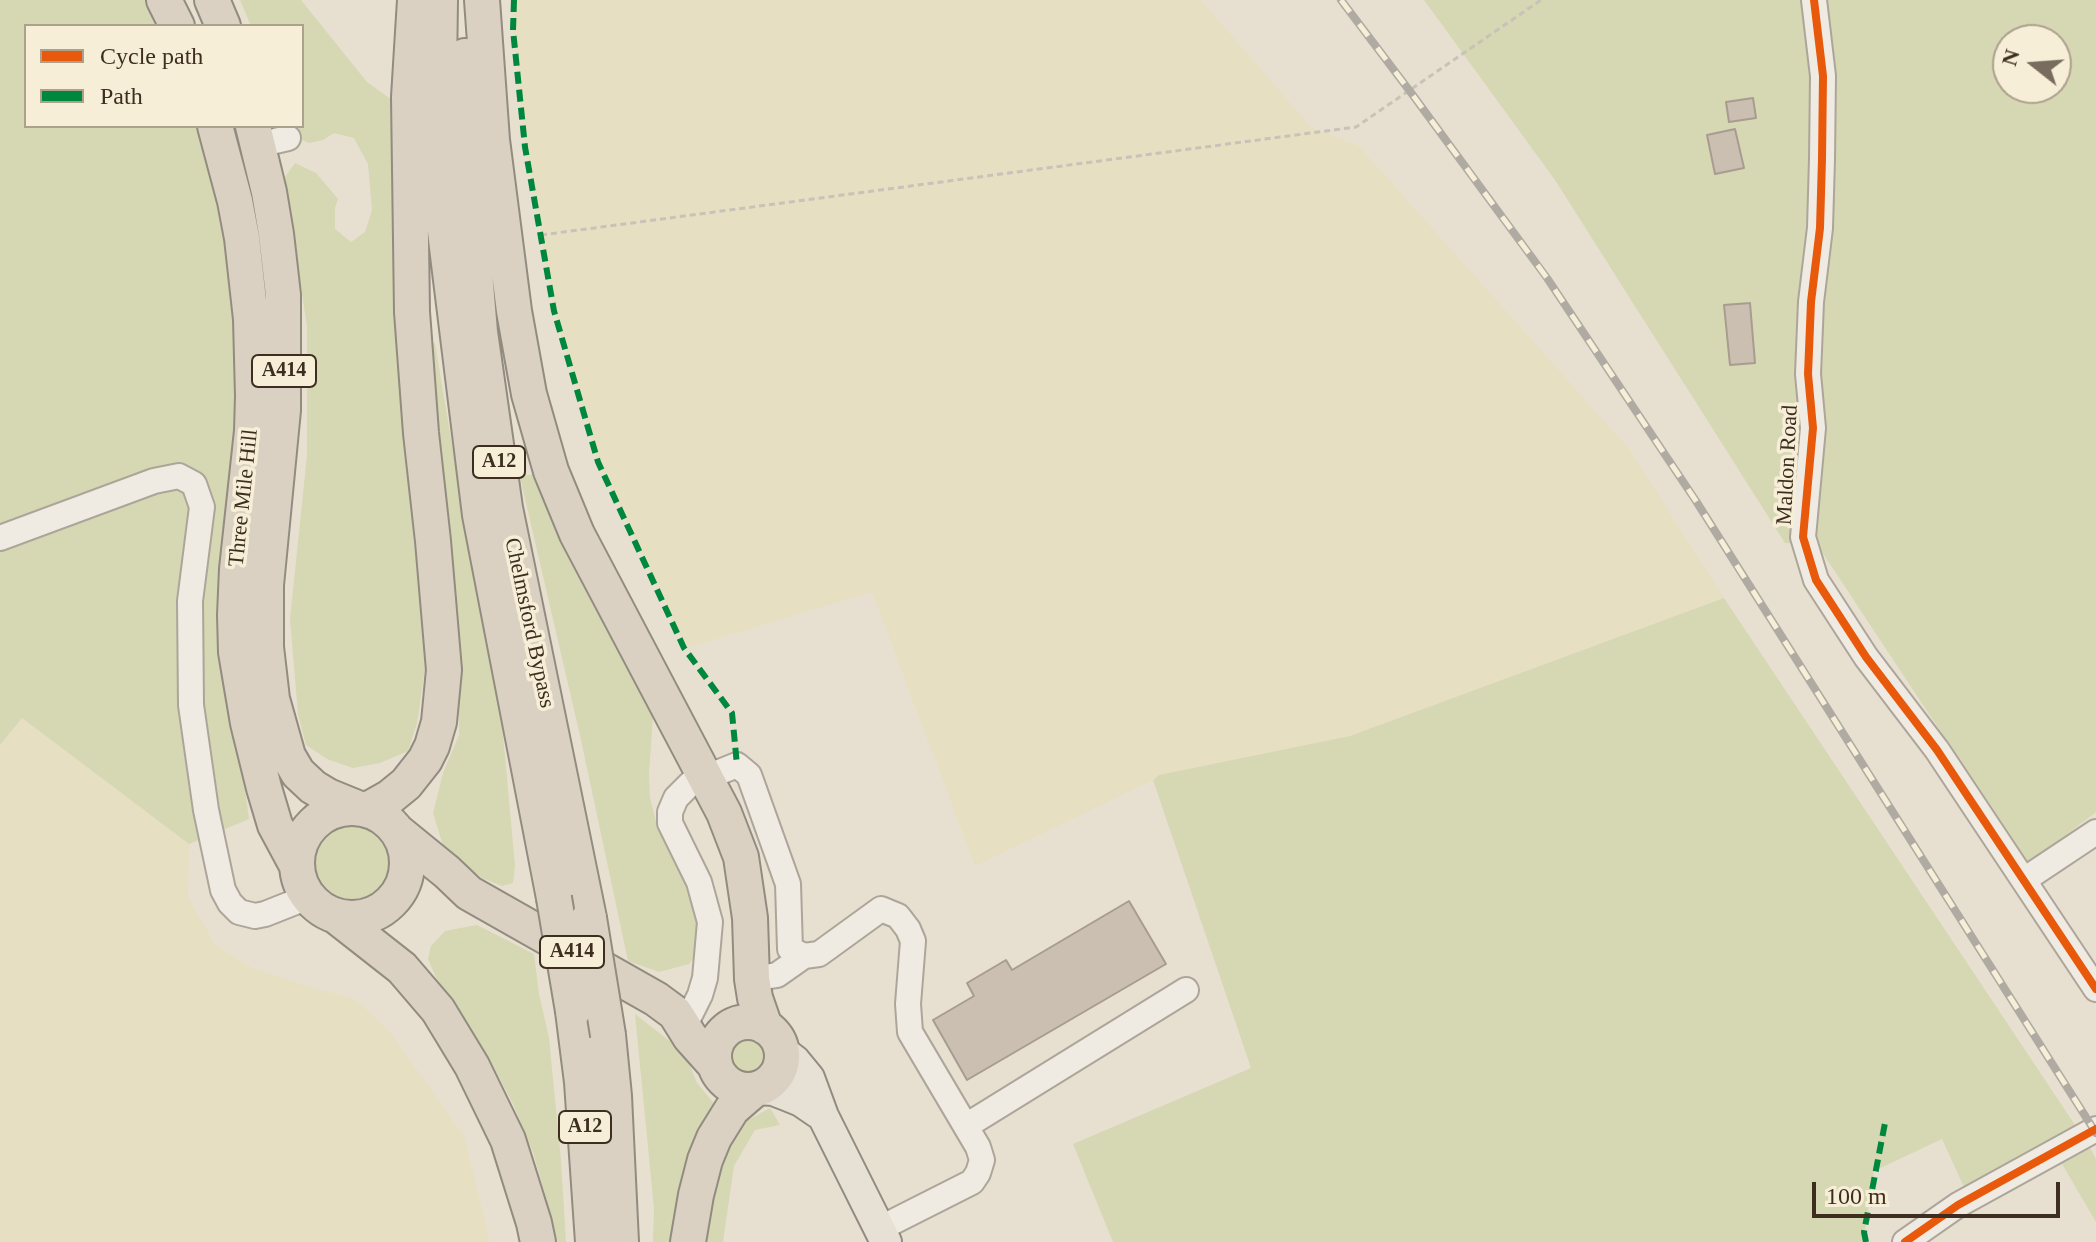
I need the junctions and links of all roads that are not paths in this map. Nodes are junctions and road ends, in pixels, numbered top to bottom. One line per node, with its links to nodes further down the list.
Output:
1 (164, 0): 8 (highway)
2 (212, 0): 9 (highway)
3 (415, 0): 14 (highway)
4 (440, 0): 36 (highway, Chelmsford Bypass / A12, bridge)
5 (465, 0): 37 (highway, Chelmsford Bypass / A12, bridge)
6 (482, 0): 13 (highway, A12)
7 (1814, 0): 18 (street, Maldon Road)
8 (176, 24)
9 (222, 24)
10 (216, 128): 17 (highway, Three Mile Hill / A414)
11 (267, 136): 14 (highway, Three Mile Hill / A414)
12 (0, 538): 20 (street)
13 (706, 779): 23 (street); 24 (highway, A12); 27 (street)
14 (361, 808): 15 (highway); 17 (highway)
15 (398, 832): 19 (highway, A414); 21 (highway)
16 (2096, 832): 18 (street)
17 (296, 864): 20 (highway)
18 (2024, 880): 25 (street, Maldon Road)
19 (469, 893): 21 (highway); 27 (highway, A414)
20 (308, 897): 22 (highway)
21 (395, 898): 22 (highway)
22 (337, 917): 35 (highway)
23 (804, 956): 24 (street); 32 (street)
24 (752, 979): 28 (highway, A12)
25 (2096, 989)
26 (1186, 990): 32 (street)
27 (683, 1019): 28 (highway, A414); 29 (highway, A414)
28 (760, 1034): 29 (highway); 30 (highway); 31 (main road)
29 (715, 1065): 30 (highway)
30 (756, 1090): 31 (main road); 38 (highway)
31 (823, 1116): 34 (main road)
32 (966, 1126): 34 (street)
33 (2096, 1129): 39 (street)
34 (882, 1236)
35 (538, 1242)
36 (593, 1242)
37 (621, 1242)
38 (688, 1242)
39 (1905, 1242)

